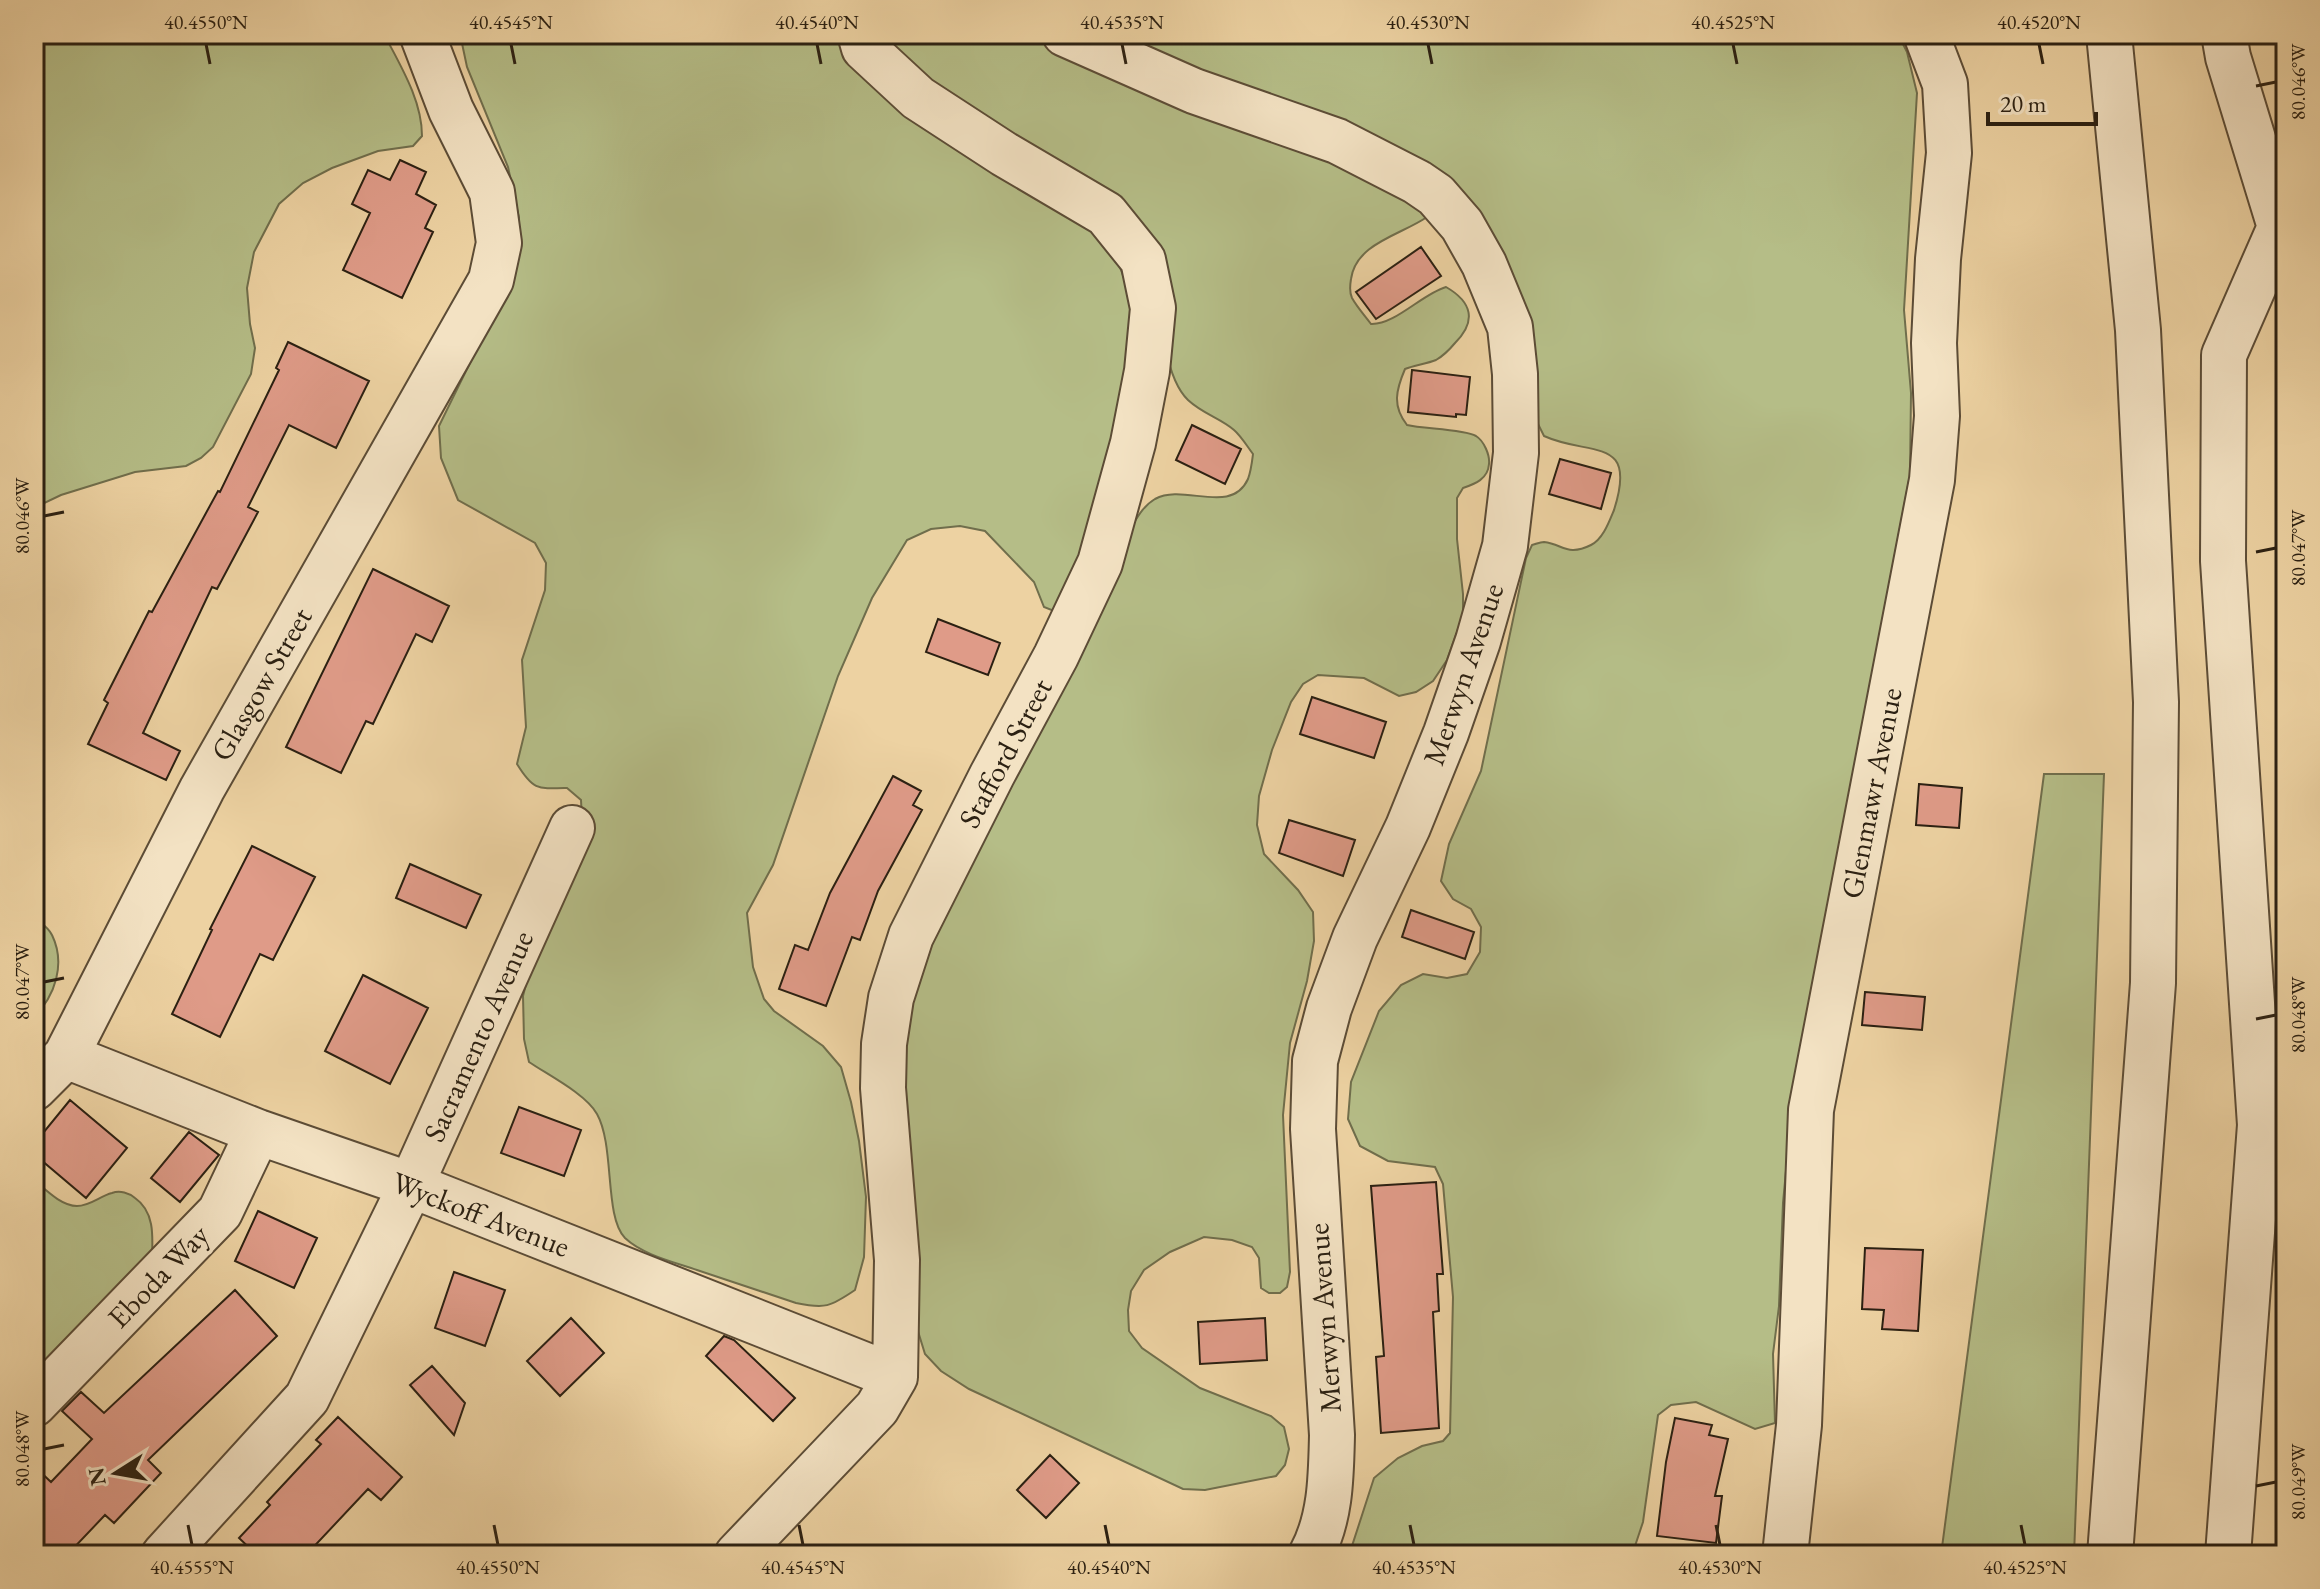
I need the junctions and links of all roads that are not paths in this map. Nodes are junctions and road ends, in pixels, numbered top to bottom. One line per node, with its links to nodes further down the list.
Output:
1 (422, 34): 9 (street, Glasgow Street)
2 (860, 34): 13 (street, Stafford Street)
3 (1065, 34): 17 (street, Merwyn Avenue)
4 (1926, 34): 18 (street, Glenmawr Avenue)
5 (2109, 34): 19 (street)
6 (2224, 34): 7 (street)
7 (2283, 224): 20 (street)
8 (572, 828): 12 (street, Sacramento Avenue)
9 (66, 1056): 10 (street, Glasgow Street); 11 (street, Wyckoff Avenue)
10 (34, 1088)
11 (258, 1132): 12 (street, Wyckoff Avenue); 14 (street, Eboda Way)
12 (411, 1185): 13 (street, Wyckoff Avenue); 15 (street, Sacramento Avenue)
13 (895, 1377): 16 (street)
14 (34, 1404)
15 (164, 1555)
16 (737, 1555)
17 (1311, 1555)
18 (1785, 1555)
19 (2110, 1555)
20 (2228, 1555)

